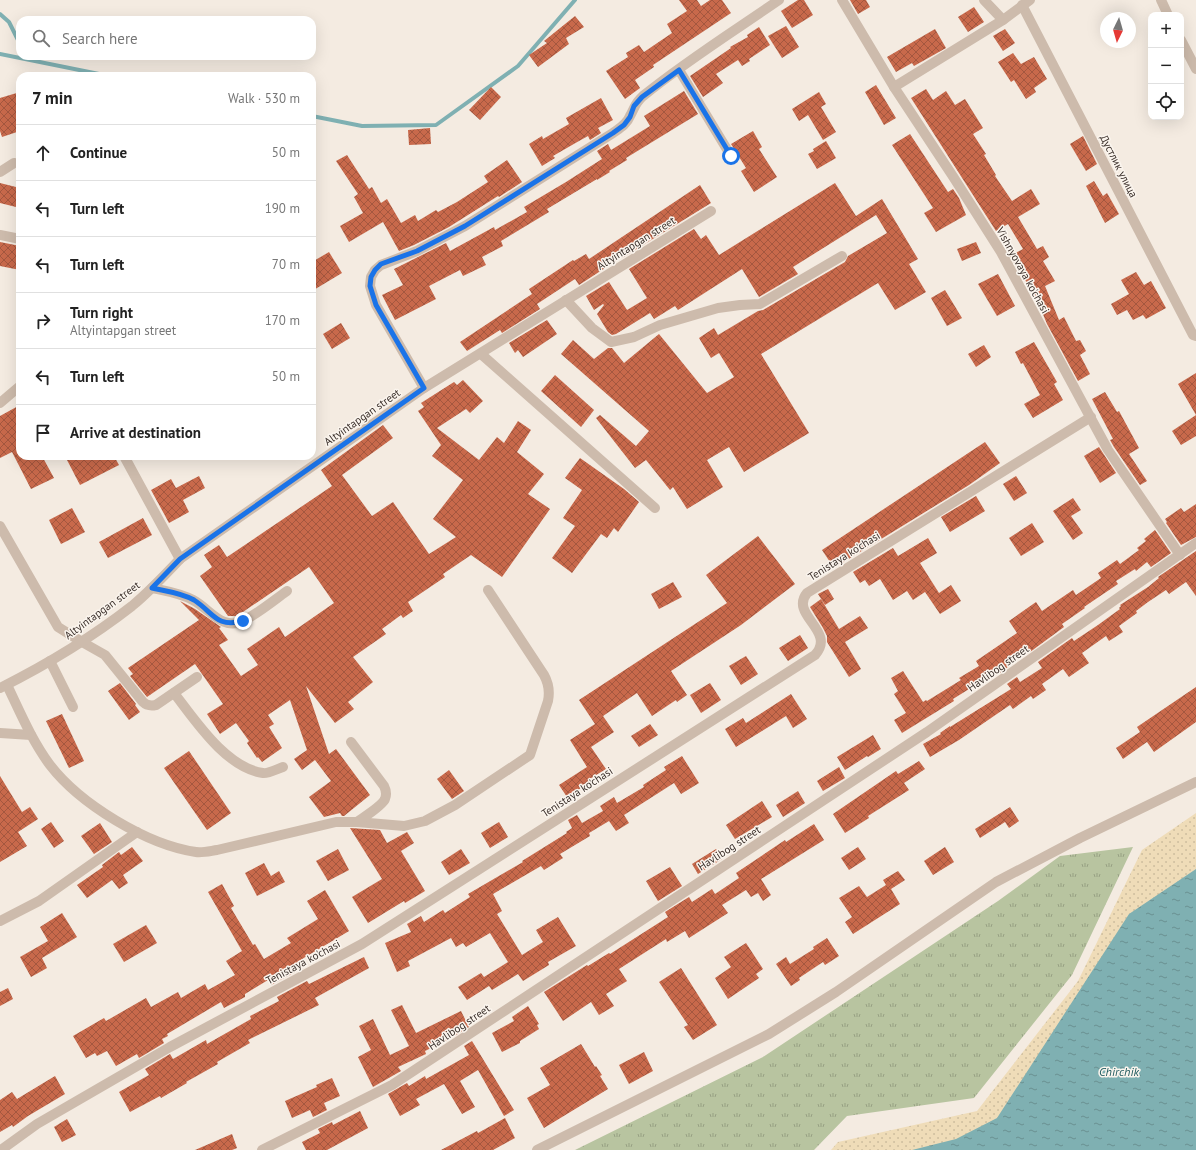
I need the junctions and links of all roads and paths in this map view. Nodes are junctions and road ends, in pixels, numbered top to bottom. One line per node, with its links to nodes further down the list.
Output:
1 (779, 0): 10 (street)
2 (842, 0): 11 (street, Vishnyovaya ko'chasi)
3 (984, 0): 7 (street)
4 (1161, 0): 6 (street)
5 (1026, 3): 7 (street); 20 (street, Дустлик улица)
6 (1167, 12)
7 (1003, 20): 11 (street)
8 (1184, 46): 9 (street)
9 (1196, 69)
10 (679, 70): 12 (street); 22 (street)
11 (894, 87): 25 (street, Vishnyovaya ko'chasi)
12 (731, 156)
13 (14, 163): 14 (street)
14 (0, 172)
15 (711, 211): 19 (street, Altyintapgan street)
16 (0, 235): 17 (street)
17 (16, 238)
18 (842, 256): 19 (street)
19 (566, 300): 21 (street, Altyintapgan street)
20 (1196, 336)
21 (481, 354): 22 (street, Altyintapgan street); 27 (street)
22 (424, 388): 31 (street, Altyintapgan street)
23 (16, 389): 24 (street)
24 (0, 402)
25 (1091, 417): 30 (street, Vishnyovaya ko'chasi); 49 (street, Tenistaya ko'chasi)
26 (126, 460): 31 (street)
27 (655, 508)
28 (0, 526): 35 (street)
29 (1196, 543): 30 (street, Hаvlibog street)
30 (1180, 554): 50 (street, Hаvlibog street)
31 (180, 559): 32 (street, Altyintapgan street)
32 (152, 588): 34 (street); 35 (street, Altyintapgan street)
33 (488, 590): 46 (street)
34 (287, 591)
35 (82, 642): 36 (street, Altyintapgan street); 39 (street)
36 (50, 661): 38 (street, Altyintapgan street); 40 (street)
37 (197, 677): 39 (street)
38 (4, 687): 42 (street)
39 (174, 693): 44 (street)
40 (73, 706)
41 (0, 733): 42 (street)
42 (31, 735): 47 (street)
43 (351, 742): 46 (street)
44 (283, 767)
45 (1196, 782): 51 (street)
46 (357, 822): 47 (street)
47 (137, 832): 48 (street)
48 (0, 921)
49 (1, 1150)
50 (262, 1150)
51 (537, 1150)

